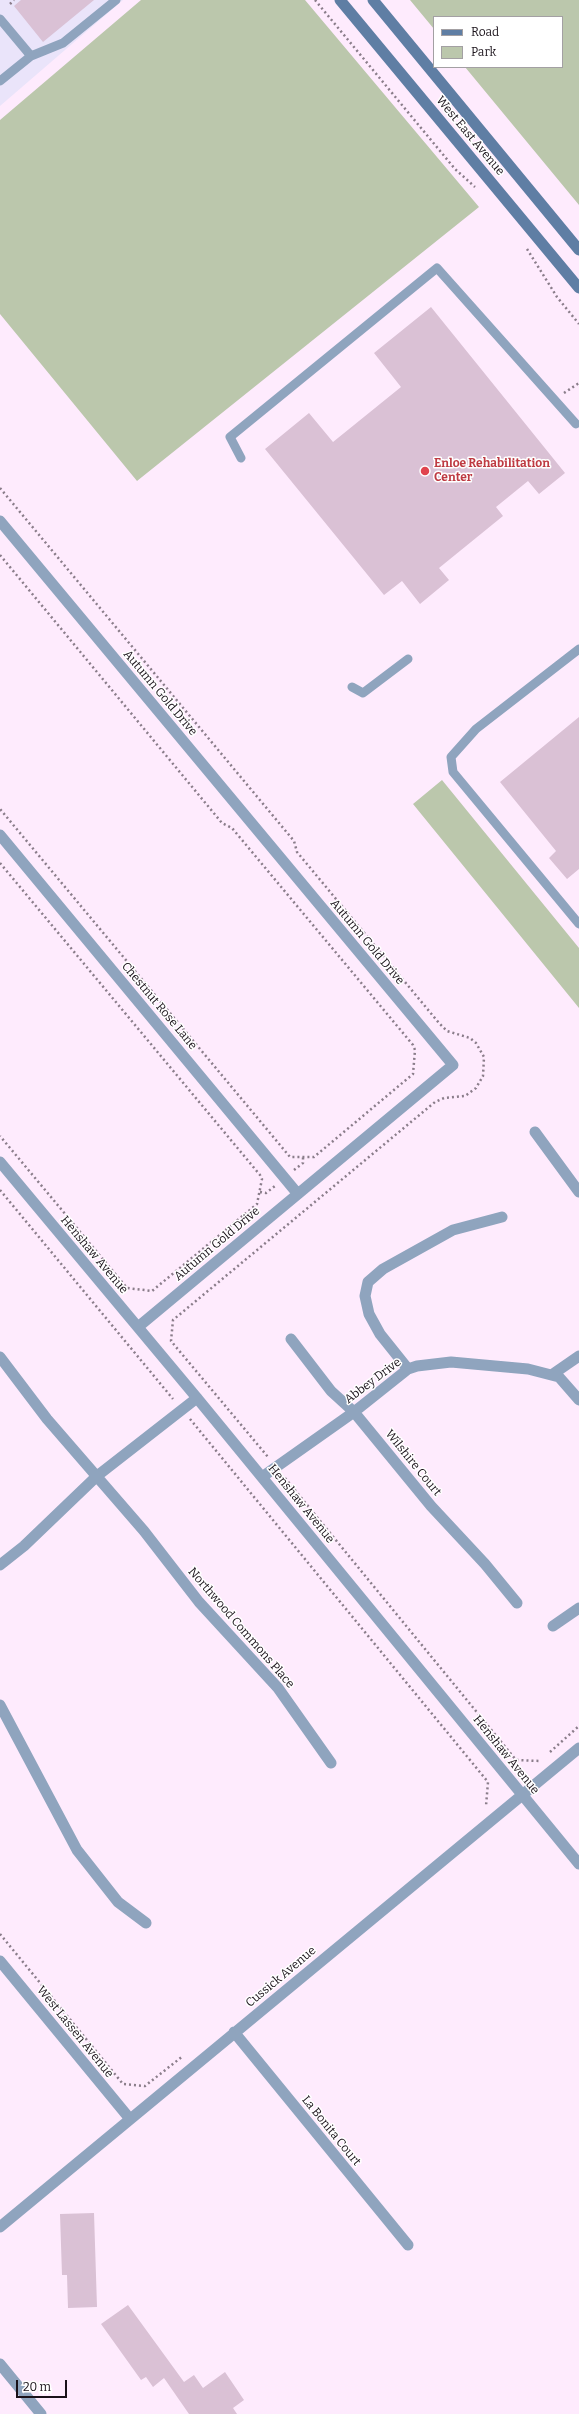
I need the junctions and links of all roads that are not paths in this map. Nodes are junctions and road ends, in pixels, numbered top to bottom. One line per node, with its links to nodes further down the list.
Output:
1 (116, 0): 5 (lane)
2 (340, 0): 8 (main road, West East Avenue)
3 (372, 0): 7 (main road, West East Avenue)
4 (0, 19): 5 (lane)
5 (31, 56): 6 (lane)
6 (0, 81)
7 (579, 250)
8 (579, 288)
9 (576, 424): 10 (lane)
10 (241, 458)
11 (0, 521): 20 (street, Autumn Gold Drive)
12 (579, 648): 16 (lane)
13 (408, 659): 14 (lane)
14 (352, 687)
15 (0, 835): 20 (street, Chestnut Rose Lane)
16 (579, 924)
17 (535, 1132): 19 (street)
18 (0, 1162): 22 (street, Henshaw Avenue)
19 (579, 1192)
20 (297, 1194): 22 (street, Autumn Gold Drive)
21 (502, 1217): 26 (street)
22 (138, 1327): 28 (street, Henshaw Avenue)
23 (291, 1339): 30 (street, Wilshire Court)
24 (579, 1356): 27 (street)
25 (0, 1357): 31 (street, Northwood Commons Place)
26 (408, 1370): 27 (street, Abbey Drive); 30 (street, Abbey Drive)
27 (553, 1374): 29 (street, Abbey Drive)
28 (196, 1398): 31 (street); 32 (street, Henshaw Avenue)
29 (579, 1400)
30 (354, 1412): 32 (street, Abbey Drive); 34 (street, Wilshire Court)
31 (97, 1476): 33 (street); 39 (street, Northwood Commons Place)
32 (262, 1477): 40 (street, Henshaw Avenue)
33 (0, 1565)
34 (517, 1603)
35 (579, 1608): 36 (street)
36 (553, 1626)
37 (0, 1705): 42 (street)
38 (579, 1748): 40 (street, Cussick Avenue)
39 (331, 1763)
40 (521, 1795): 41 (street, Henshaw Avenue); 44 (street, Cussick Avenue)
41 (579, 1864)
42 (146, 1922)
43 (0, 1961): 45 (street, West Lassen Avenue)
44 (234, 2032): 45 (street, Cussick Avenue); 47 (street, La Bonita Court)
45 (130, 2120): 46 (street, Cussick Avenue)
46 (0, 2227)
47 (408, 2245)
48 (0, 2364): 49 (street)
49 (41, 2414)

